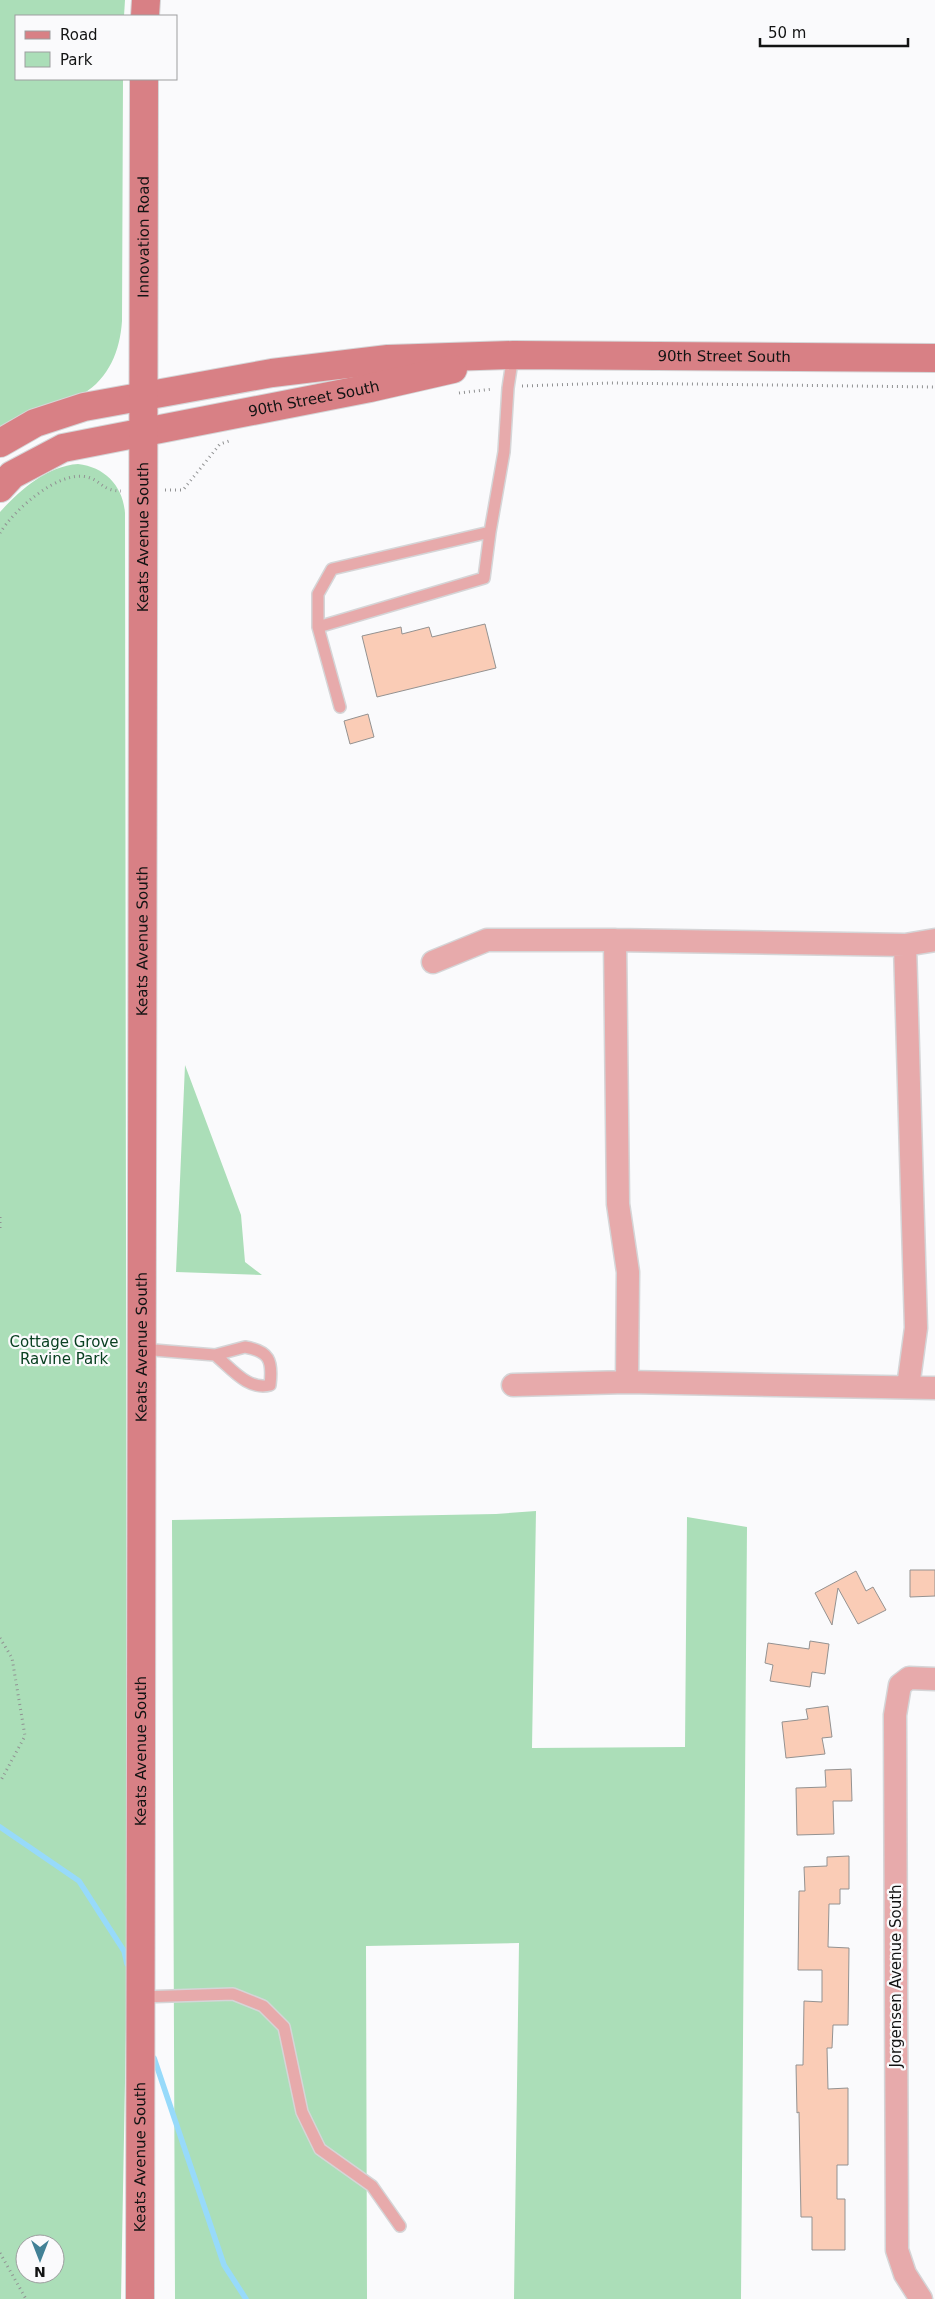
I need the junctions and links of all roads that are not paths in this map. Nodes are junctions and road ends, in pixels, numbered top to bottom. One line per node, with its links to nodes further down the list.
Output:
1 (146, 0): 2 (main road)
2 (145, 15)
3 (144, 80): 6 (main road, Innovation Road)
4 (513, 355): 5 (main road, 90th Street South); 6 (main road, 90th Street South); 7 (main road, 90th Street South); 10 (lane)
5 (935, 358)
6 (143, 395): 7 (main road, Keats Avenue South); 8 (main road, 90th Street South)
7 (143, 432): 9 (main road, 90th Street South); 17 (main road, Keats Avenue South)
8 (0, 443)
9 (0, 488)
10 (490, 532): 11 (lane); 11 (lane)
11 (318, 627): 12 (lane)
12 (340, 707)
13 (615, 940): 15 (street); 16 (street); 19 (street)
14 (935, 940): 15 (street)
15 (905, 945): 21 (street)
16 (433, 962)
17 (141, 1349): 18 (lane); 24 (main road, Keats Avenue South)
18 (215, 1355): 18 (lane)
19 (627, 1382): 20 (street); 21 (street)
20 (513, 1385)
21 (908, 1387): 22 (street)
22 (935, 1388)
23 (935, 1679): 27 (street, Jorgensen Avenue South)
24 (141, 1997): 25 (lane); 26 (main road, Keats Avenue South)
25 (400, 2226)
26 (140, 2299)
27 (921, 2299)

